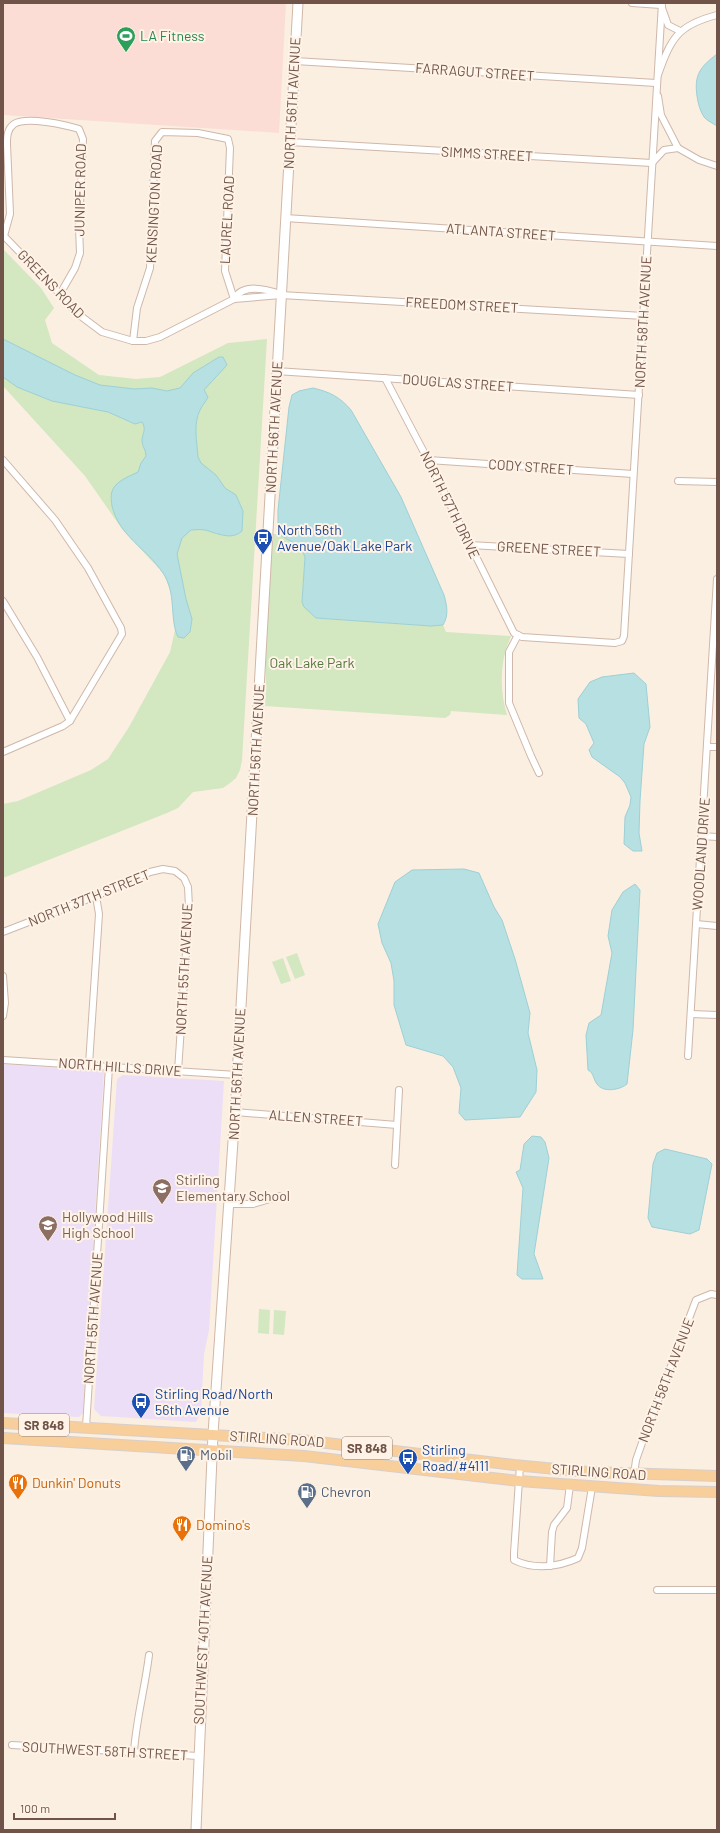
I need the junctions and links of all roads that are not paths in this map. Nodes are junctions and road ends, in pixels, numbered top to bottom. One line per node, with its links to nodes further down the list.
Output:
1 (298, 3): 6 (street, NORTH 56TH AVENUE)
2 (632, 3): 3 (street)
3 (662, 4): 5 (street); 7 (street, NORTH 58TH AVENUE)
4 (717, 15): 5 (street)
5 (680, 31): 7 (street)
6 (295, 61): 7 (street, FARRAGUT STREET); 9 (street, NORTH 56TH AVENUE)
7 (656, 84): 10 (street); 11 (street, NORTH 58TH AVENUE)
8 (228, 139): 21 (street, LAUREL ROAD); 23 (street, KENSINGTON ROAD)
9 (290, 142): 11 (street, SIMMS STREET); 13 (street, NORTH 56TH AVENUE)
10 (678, 148): 11 (street); 12 (street)
11 (652, 164): 15 (street, NORTH 58TH AVENUE)
12 (717, 166)
13 (285, 218): 15 (street, ATLANTA STREET); 19 (street, NORTH 56TH AVENUE)
14 (3, 235): 18 (street, GREENS ROAD); 18 (street, JUNIPER ROAD)
15 (648, 242): 16 (street, ATLANTA STREET); 22 (street, NORTH 58TH AVENUE)
16 (717, 246)
17 (252, 289): 19 (street); 20 (street); 21 (street, GREENS ROAD)
18 (60, 294): 23 (street, GREENS ROAD)
19 (281, 295): 20 (street, GREENS ROAD); 22 (street, FREEDOM STREET); 24 (street, NORTH 56TH AVENUE)
20 (251, 297): 21 (street, GREENS ROAD)
21 (234, 299): 23 (street, GREENS ROAD)
22 (644, 316): 26 (street, NORTH 58TH AVENUE)
23 (133, 341)
24 (276, 371): 25 (street, DOUGLAS STREET); 60 (street, NORTH 56TH AVENUE)
25 (385, 378): 26 (street, DOUGLAS STREET); 28 (street, NORTH 57TH DRIVE)
26 (639, 395): 29 (street, NORTH 58TH AVENUE)
27 (3, 460): 39 (street)
28 (428, 460): 29 (street, CODY STREET); 32 (street, NORTH 57TH DRIVE)
29 (633, 474): 33 (street, NORTH 58TH AVENUE)
30 (678, 481): 31 (street)
31 (717, 482)
32 (470, 544): 33 (street, GREENE STREET); 36 (street, NORTH 57TH DRIVE)
33 (629, 554): 36 (street, NORTH 58TH AVENUE)
34 (717, 579): 37 (street, WOODLAND DRIVE)
35 (3, 601): 39 (street)
36 (516, 634): 43 (street)
37 (715, 635): 38 (street, WOODLAND DRIVE)
38 (714, 685): 40 (street, WOODLAND DRIVE)
39 (70, 721): 42 (street)
40 (707, 747): 41 (street); 44 (street, WOODLAND DRIVE)
41 (717, 747)
42 (3, 752)
43 (539, 773)
44 (702, 836): 45 (street); 48 (street, WOODLAND DRIVE)
45 (717, 837)
46 (175, 871): 47 (street, NORTH 37TH STREET); 59 (street, NORTH 55TH AVENUE)
47 (96, 896): 50 (street, NORTH 37TH STREET); 57 (street)
48 (696, 924): 49 (street); 52 (street, WOODLAND DRIVE)
49 (717, 926)
50 (3, 932)
51 (3, 976): 54 (street)
52 (691, 1014): 53 (street); 55 (street, WOODLAND DRIVE)
53 (717, 1015)
54 (3, 1016)
55 (688, 1056)
56 (3, 1060): 57 (street, NORTH HILLS DRIVE)
57 (89, 1064): 58 (street, NORTH HILLS DRIVE)
58 (110, 1066): 59 (street, NORTH HILLS DRIVE); 69 (street, NORTH 55TH AVENUE)
59 (178, 1071): 60 (street, NORTH HILLS DRIVE)
60 (237, 1075): 62 (street, NORTH 56TH AVENUE)
61 (399, 1090): 63 (street)
62 (235, 1112): 63 (street, ALLEN STREET); 66 (street, NORTH 56TH AVENUE)
63 (397, 1125): 64 (street)
64 (395, 1165)
65 (280, 1196): 66 (street)
66 (228, 1204): 70 (street, NORTH 56TH AVENUE)
67 (714, 1294): 75 (street, NORTH 58TH AVENUE)
68 (3, 1423): 69 (main road, STIRLING ROAD / SR 848)
69 (86, 1427): 70 (main road, STIRLING ROAD / SR 848); 72 (main road)
70 (213, 1434): 73 (street, NORTH 56TH AVENUE); 74 (main road, STIRLING ROAD / SR 848)
71 (3, 1438): 72 (main road, STIRLING ROAD / SR 848)
72 (64, 1442): 73 (main road, STIRLING ROAD / SR 848)
73 (212, 1449): 77 (main road, STIRLING ROAD / SR 848); 87 (street, SOUTHWEST 40TH AVENUE)
74 (520, 1466): 75 (main road, STIRLING ROAD / SR 848); 77 (street)
75 (634, 1475): 76 (main road, STIRLING ROAD / SR 848)
76 (717, 1476)
77 (519, 1481): 78 (main road, STIRLING ROAD / SR 848); 81 (street)
78 (570, 1485): 79 (main road, STIRLING ROAD / SR 848); 81 (street)
79 (592, 1487): 80 (main road, STIRLING ROAD / SR 848); 81 (street)
80 (717, 1492)
81 (550, 1566)
82 (656, 1590): 83 (street)
83 (717, 1590)
84 (149, 1655): 86 (street)
85 (12, 1746): 86 (street, SOUTHWEST 58TH STREET)
86 (134, 1752): 87 (street, SOUTHWEST 58TH STREET)
87 (198, 1756): 88 (street, SOUTHWEST 40TH AVENUE)
88 (196, 1830)

